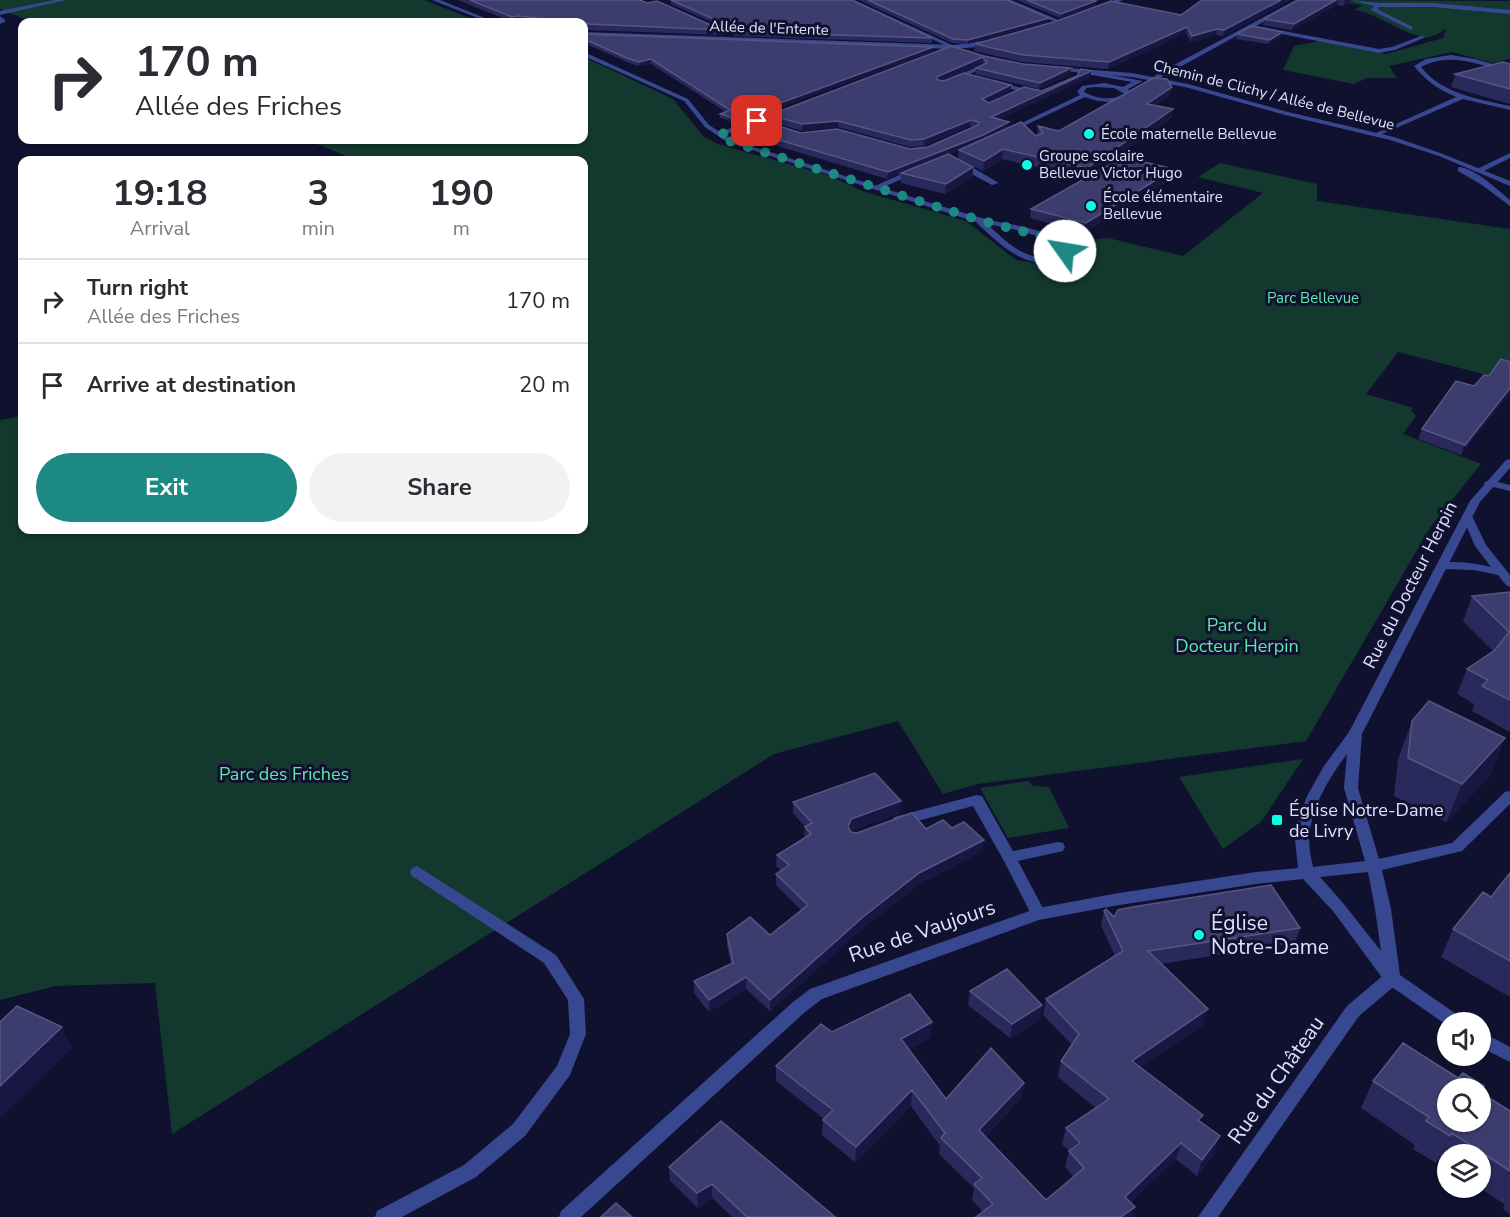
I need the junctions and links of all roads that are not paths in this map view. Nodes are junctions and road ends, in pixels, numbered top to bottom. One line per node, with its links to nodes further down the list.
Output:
1 (63, 0): 15 (street)
2 (435, 0): 16 (street)
3 (670, 0): 4 (street)
4 (680, 0)
5 (850, 0): 25 (street)
6 (1006, 0): 17 (street)
7 (1120, 0): 13 (street)
8 (1300, 0): 18 (street)
9 (1354, 0): 11 (street)
10 (661, 4): 12 (street)
11 (1379, 5): 14 (street); 19 (street)
12 (671, 8)
13 (1090, 11)
14 (1510, 12)
15 (0, 13)
16 (482, 18)
17 (1070, 18)
18 (1249, 26): 22 (street); 35 (street)
19 (1411, 28)
20 (719, 30): 23 (street)
21 (588, 34): 23 (street, Allée de l'Entente)
22 (1423, 37)
23 (730, 39): 25 (street, Allée de l'Entente)
24 (1000, 40): 25 (street)
25 (953, 48): 26 (street); 28 (street)
26 (935, 52)
27 (588, 56): 54 (street)
28 (976, 56)
29 (982, 67): 33 (street)
30 (1045, 68): 31 (street, Chemin de Clichy / Allée de Bellevue)
31 (1077, 71): 35 (street, Chemin de Clichy / Allée de Bellevue); 36 (street); 37 (street)
32 (1510, 71): 46 (street)
33 (961, 75): 34 (street); 39 (street)
34 (971, 78)
35 (1156, 78): 40 (street, Chemin de Clichy / Allée de Bellevue)
36 (1072, 80)
37 (1138, 81): 40 (street); 41 (street)
38 (991, 82): 42 (street)
39 (941, 84)
40 (1186, 85): 53 (street, Chemin de Clichy / Allée de Bellevue)
41 (1124, 89): 45 (street); 45 (street)
42 (1021, 90): 43 (street); 44 (street)
43 (1043, 93)
44 (1011, 94)
45 (1084, 95): 51 (street)
46 (1465, 96): 48 (street); 53 (street)
47 (790, 108): 49 (street)
48 (1510, 108)
49 (757, 121): 50 (street); 54 (street)
50 (766, 124)
51 (1018, 126): 52 (street); 55 (street)
52 (1027, 130)
53 (1378, 134): 56 (street, Chemin de Clichy / Allée de Bellevue)
54 (719, 135): 64 (street)
55 (1002, 135)
56 (1411, 145): 60 (street); 61 (street, Chemin de Clichy / Allée de Bellevue)
57 (1510, 155): 61 (street)
58 (954, 162): 62 (street)
59 (922, 169): 64 (street)
60 (1461, 169): 65 (street); 66 (street)
61 (1479, 170): 63 (street, Chemin de Clichy / Allée de Bellevue)
62 (994, 183)
63 (1510, 184)
64 (874, 188): 67 (street)
65 (1510, 194)
66 (1510, 204)
67 (979, 220): 67 (street)
68 (1510, 462): 69 (street, Rue du Docteur Herpin)
69 (1489, 483): 70 (street); 71 (street, Rue du Docteur Herpin)
70 (1510, 488)
71 (1467, 516): 72 (street, Rue du Docteur Herpin); 73 (street)
72 (1442, 566): 73 (street); 75 (street, Rue du Docteur Herpin)
73 (1500, 572): 74 (street)
74 (1510, 583)
75 (1355, 734): 80 (street, Rue du Docteur Herpin); 82 (street, Rue du Docteur Herpin)
76 (1510, 796): 80 (street, Rue de Vaujours)
77 (889, 825): 79 (street)
78 (1058, 847): 79 (street)
79 (1009, 857): 83 (street)
80 (1374, 866): 82 (street, Rue de Vaujours); 84 (street, Rue du Docteur Herpin)
81 (417, 872): 88 (street)
82 (1306, 872): 83 (street, Rue de Vaujours); 84 (street)
83 (1038, 914): 89 (street, Rue de Vaujours)
84 (1392, 978): 85 (street); 90 (street, Rue du Château)
85 (1440, 1012)
86 (1491, 1044): 87 (street)
87 (1510, 1055)
88 (384, 1217)
89 (568, 1217)
90 (1207, 1217)

